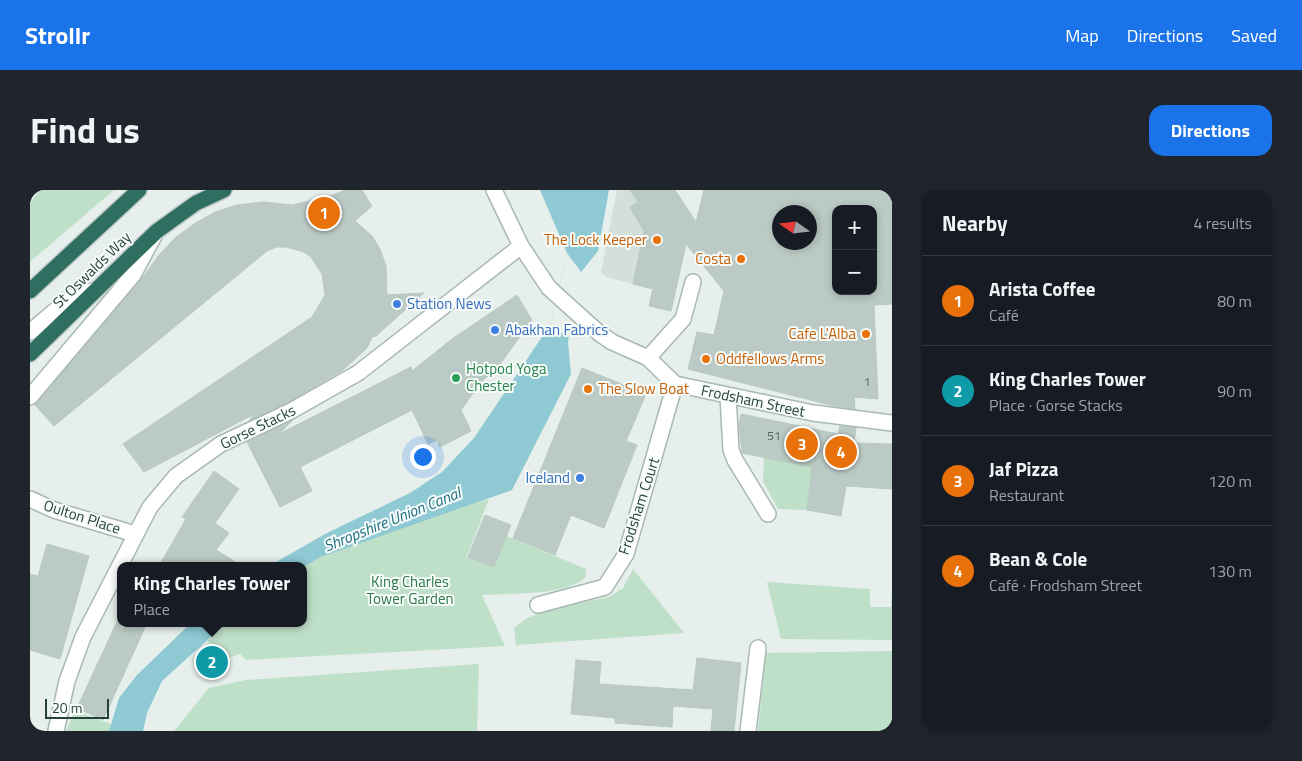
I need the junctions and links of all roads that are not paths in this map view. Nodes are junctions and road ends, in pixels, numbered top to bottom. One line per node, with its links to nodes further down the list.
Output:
1 (139, 190): 8 (highway, St Oswalds Way)
2 (224, 190): 4 (highway, St Oswalds Way)
3 (494, 190): 5 (street, Frodsham Street)
4 (157, 231): 7 (highway, St Oswalds Way); 13 (street)
5 (521, 246): 11 (street, Frodsham Street); 18 (street, Gorse Stacks)
6 (693, 282): 11 (street)
7 (96, 290): 9 (street); 10 (highway, St Oswalds Way)
8 (30, 291)
9 (30, 332)
10 (30, 354)
11 (648, 358): 12 (street, Frodsham Street)
12 (676, 384): 14 (street, Frodsham Street); 21 (street, Frodsham Court)
13 (30, 396)
14 (728, 396): 15 (street, Frodsham Street); 17 (street)
15 (892, 423)
16 (30, 499): 18 (street, Oulton Place)
17 (768, 514)
18 (135, 534): 19 (street, Gorse Stacks)
19 (121, 562)
20 (117, 570): 23 (street, Gorse Stacks)
21 (538, 606)
22 (758, 648): 24 (street)
23 (56, 731)
24 (748, 731)

